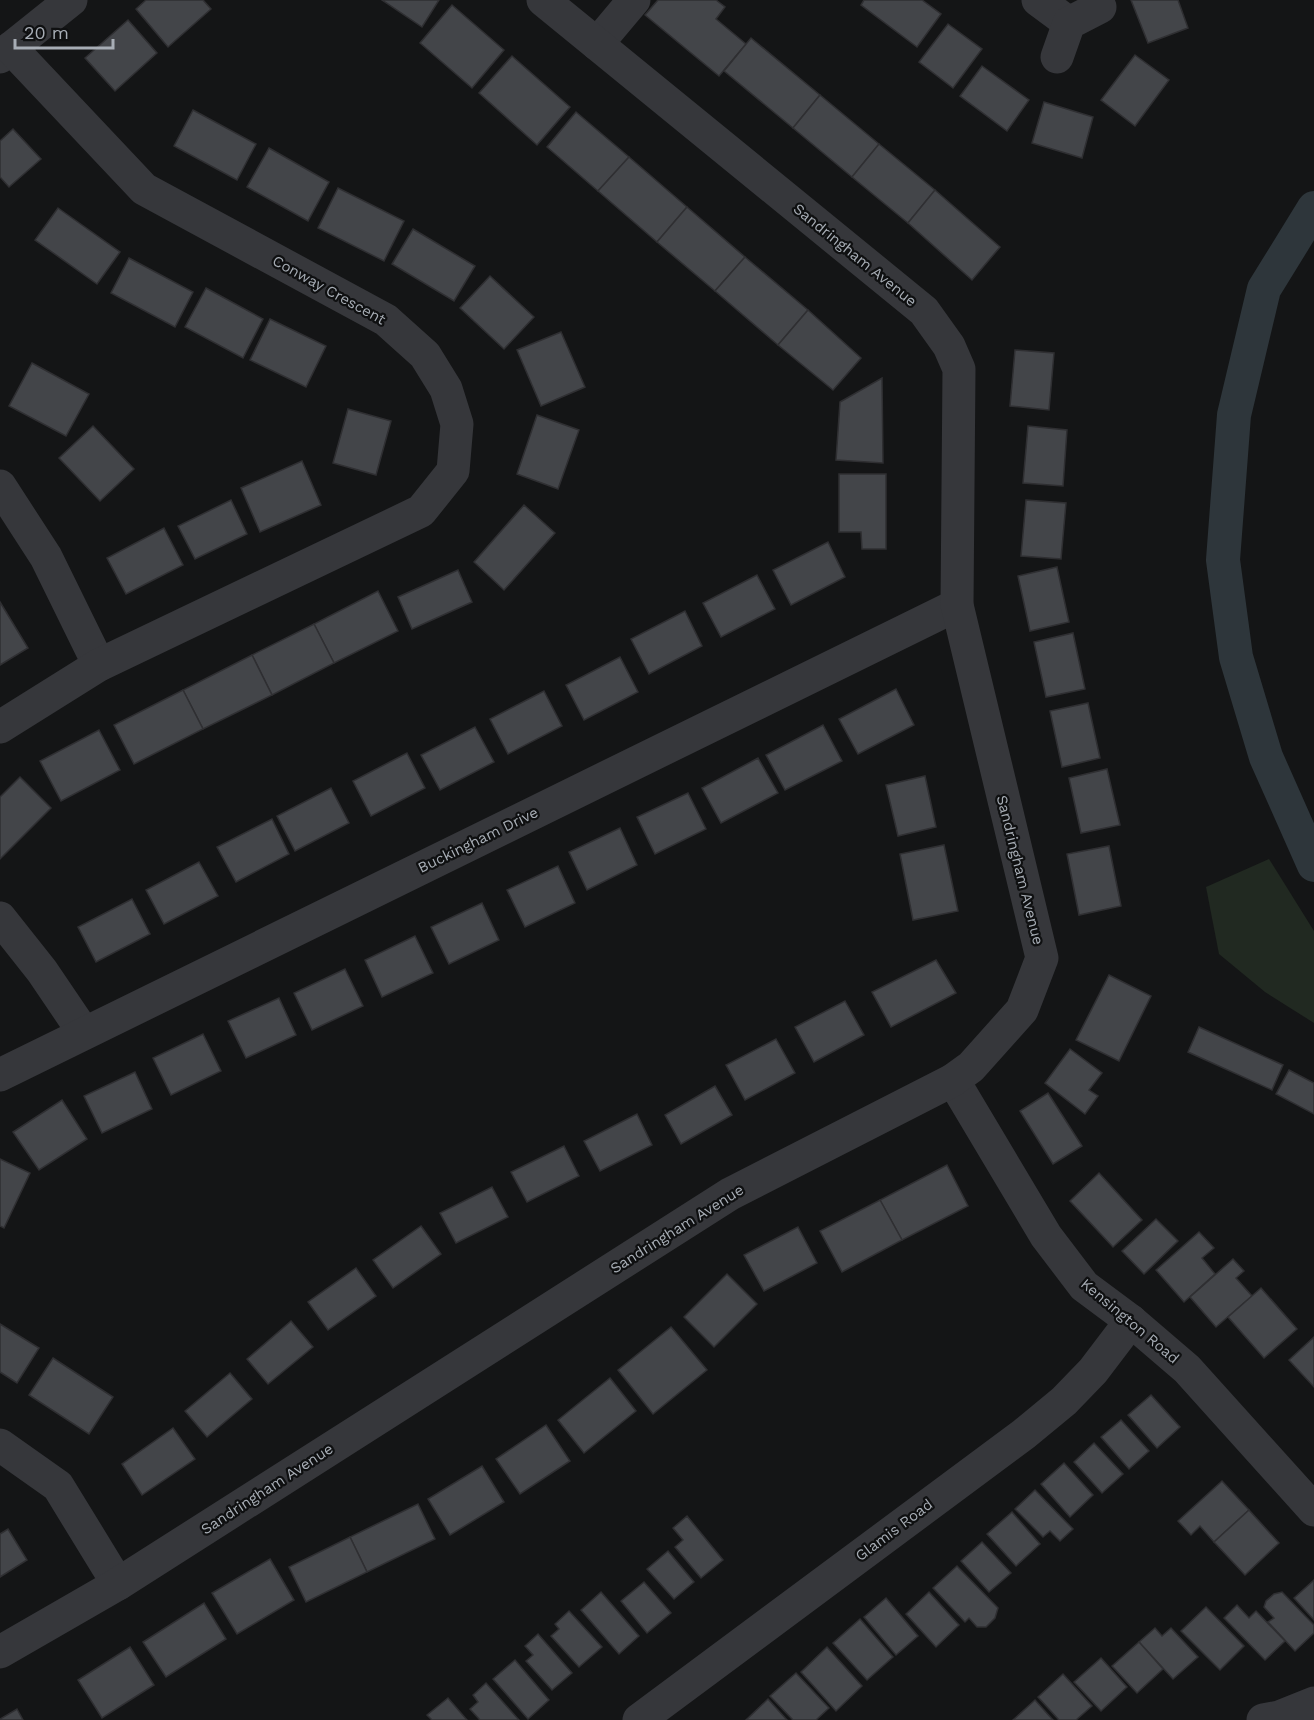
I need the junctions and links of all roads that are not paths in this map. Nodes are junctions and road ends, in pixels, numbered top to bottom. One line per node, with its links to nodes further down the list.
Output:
1 (71, 0): 8 (street)
2 (543, 0): 7 (street, Sandringham Avenue)
3 (634, 0): 7 (street)
4 (1038, 0): 6 (street)
5 (1100, 7): 6 (street)
6 (1069, 23): 9 (street)
7 (597, 44): 11 (street, Sandringham Avenue)
8 (5, 52): 12 (street, Conway Crescent)
9 (1057, 57)
10 (0, 486): 12 (street)
11 (957, 605): 15 (street, Buckingham Drive); 17 (street, Sandringham Avenue)
12 (99, 665): 13 (street, Conway Crescent)
13 (0, 727)
14 (0, 918): 15 (street)
15 (84, 1033): 16 (street, Buckingham Drive)
16 (0, 1075)
17 (953, 1080): 18 (street, Kensington Road); 21 (street, Sandringham Avenue)
18 (1131, 1321): 20 (street, Kensington Road); 24 (street, Glamis Road)
19 (0, 1445): 21 (street)
20 (1314, 1510)
21 (118, 1584): 22 (street, Sandringham Avenue)
22 (0, 1652)
23 (1314, 1703): 25 (street)
24 (639, 1720)
25 (1263, 1720)

